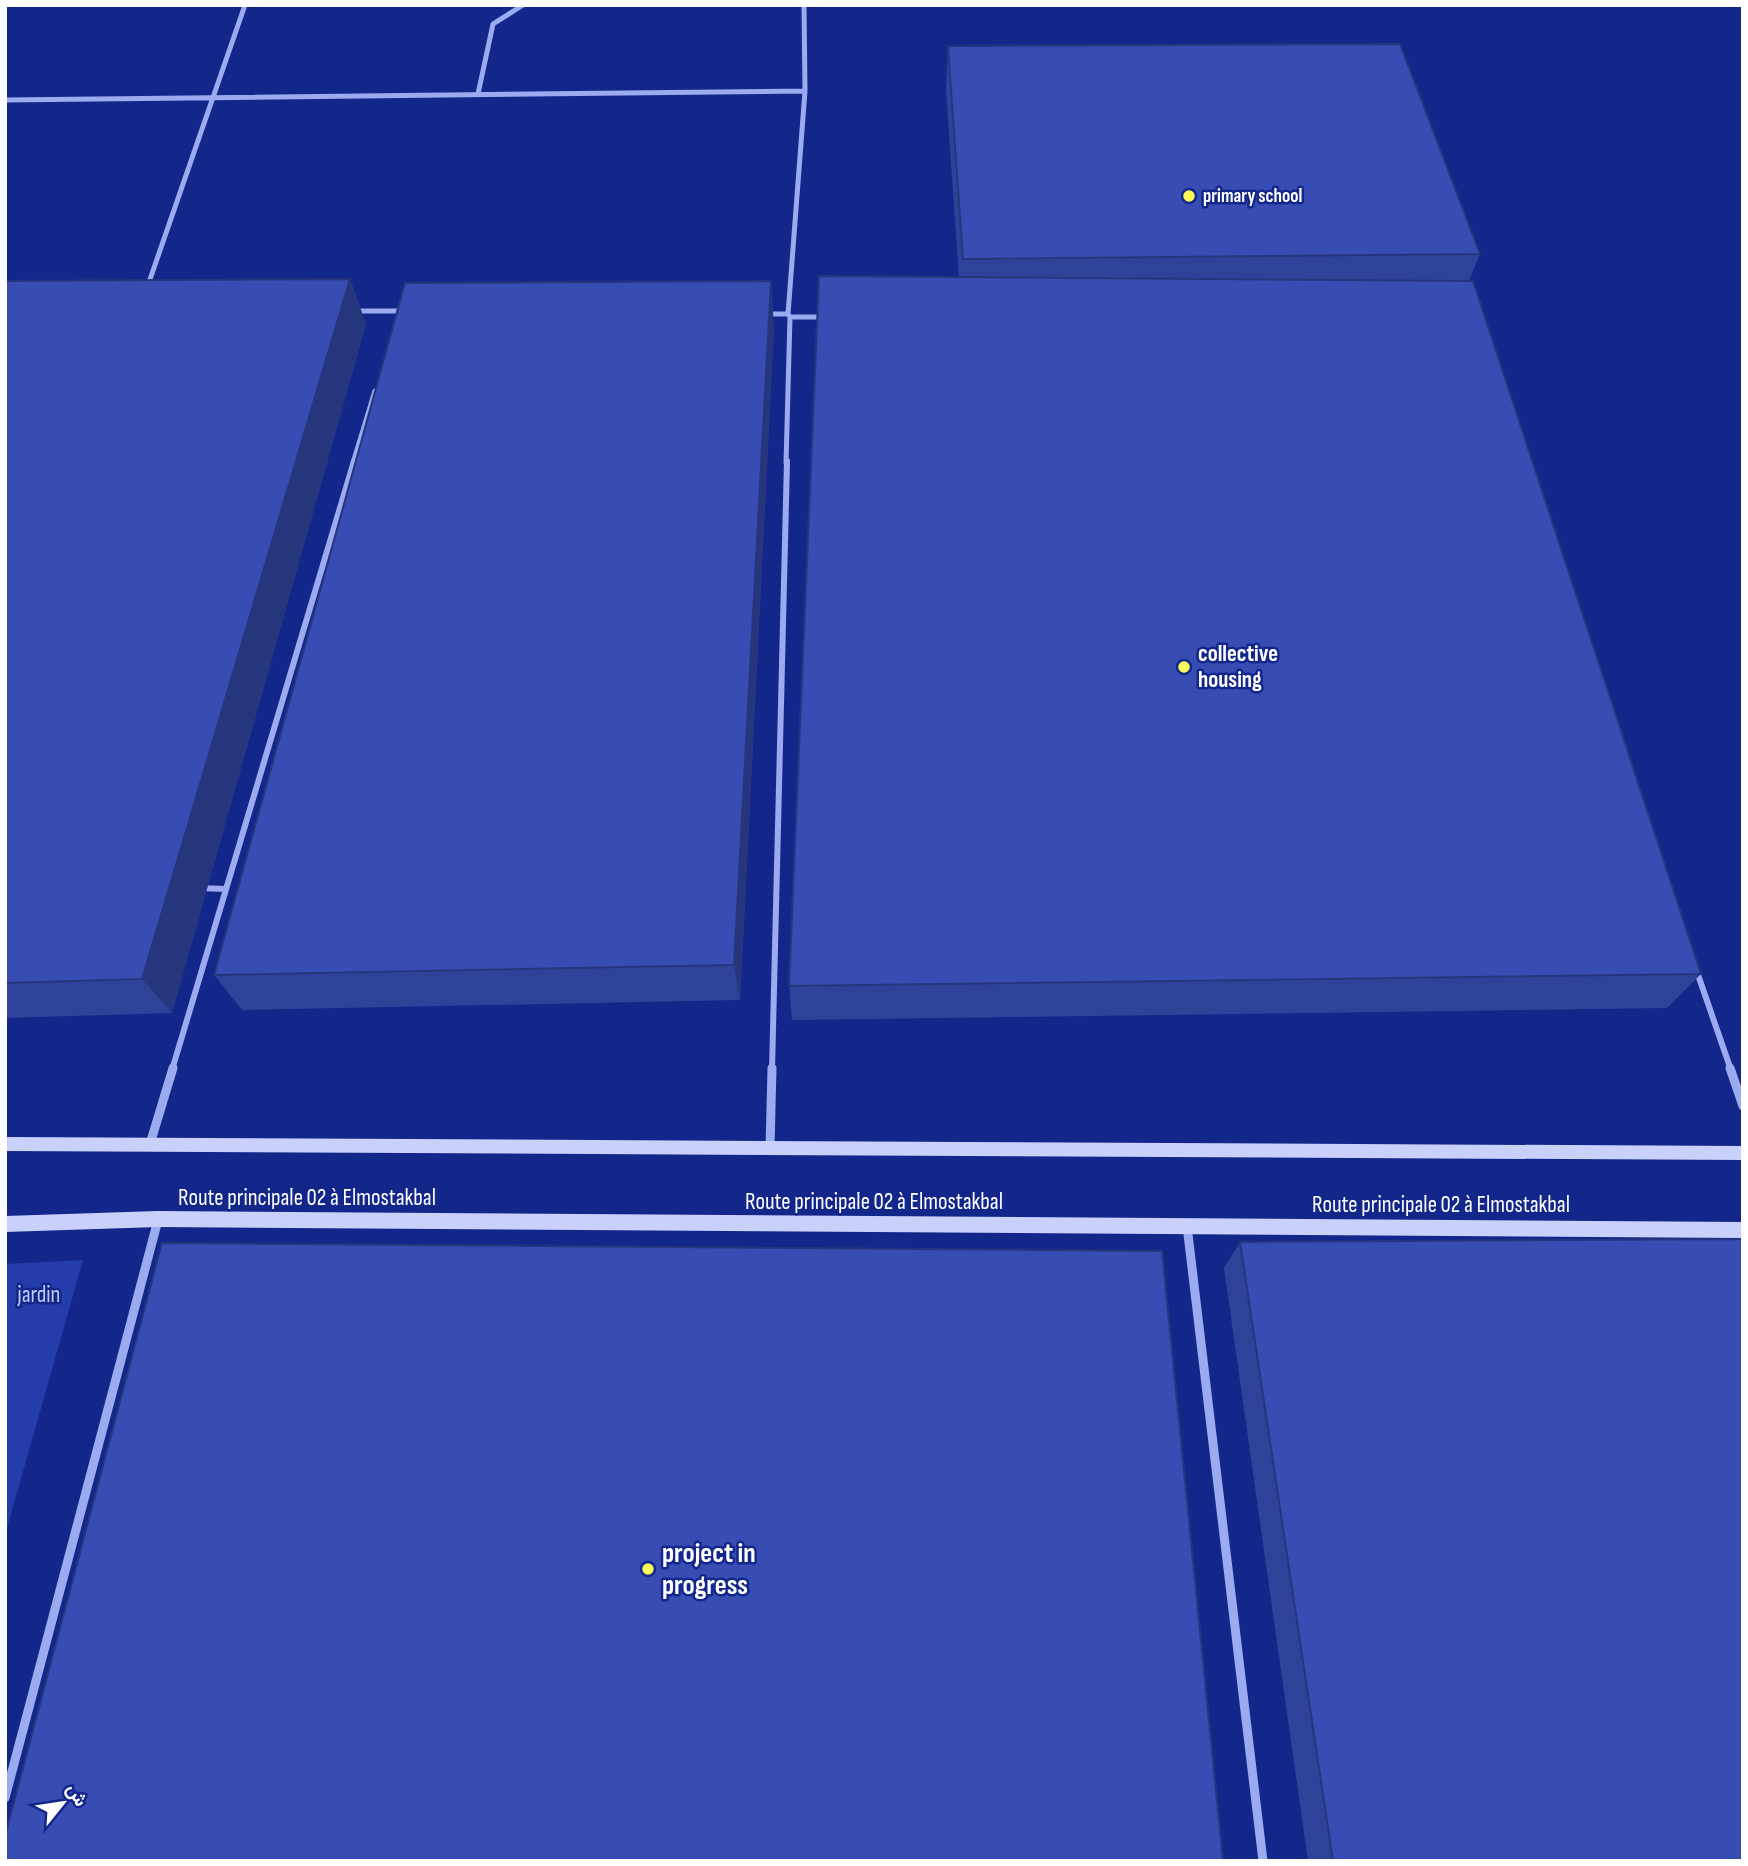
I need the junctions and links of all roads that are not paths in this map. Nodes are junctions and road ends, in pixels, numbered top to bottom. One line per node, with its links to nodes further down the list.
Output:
1 (245, 5): 6 (street)
2 (523, 5): 5 (street)
3 (804, 5): 4 (street)
4 (805, 91): 5 (street); 13 (street)
5 (478, 94): 6 (street)
6 (213, 97): 7 (street); 8 (street)
7 (5, 100)
8 (143, 299)
9 (400, 310): 10 (street); 11 (street); 15 (street)
10 (345, 311)
11 (414, 311)
12 (760, 314): 13 (street)
13 (789, 315): 14 (street); 23 (street)
14 (832, 317)
15 (396, 324)
16 (376, 389): 18 (street)
17 (185, 887): 18 (street)
18 (226, 889): 22 (street)
19 (1693, 962): 20 (street)
20 (1743, 1106)
21 (5, 1144): 22 (main road)
22 (150, 1145): 23 (main road)
23 (770, 1148): 24 (main road)
24 (1743, 1153)
25 (158, 1219): 26 (main road, Route principale 02 à Elmostakbal); 27 (main road, Route principale 02 à Elmostakbal); 29 (street)
26 (5, 1224)
27 (1187, 1226): 28 (main road, Route principale 02 à Elmostakbal); 30 (street)
28 (1743, 1230)
29 (5, 1798)
30 (1263, 1861)

